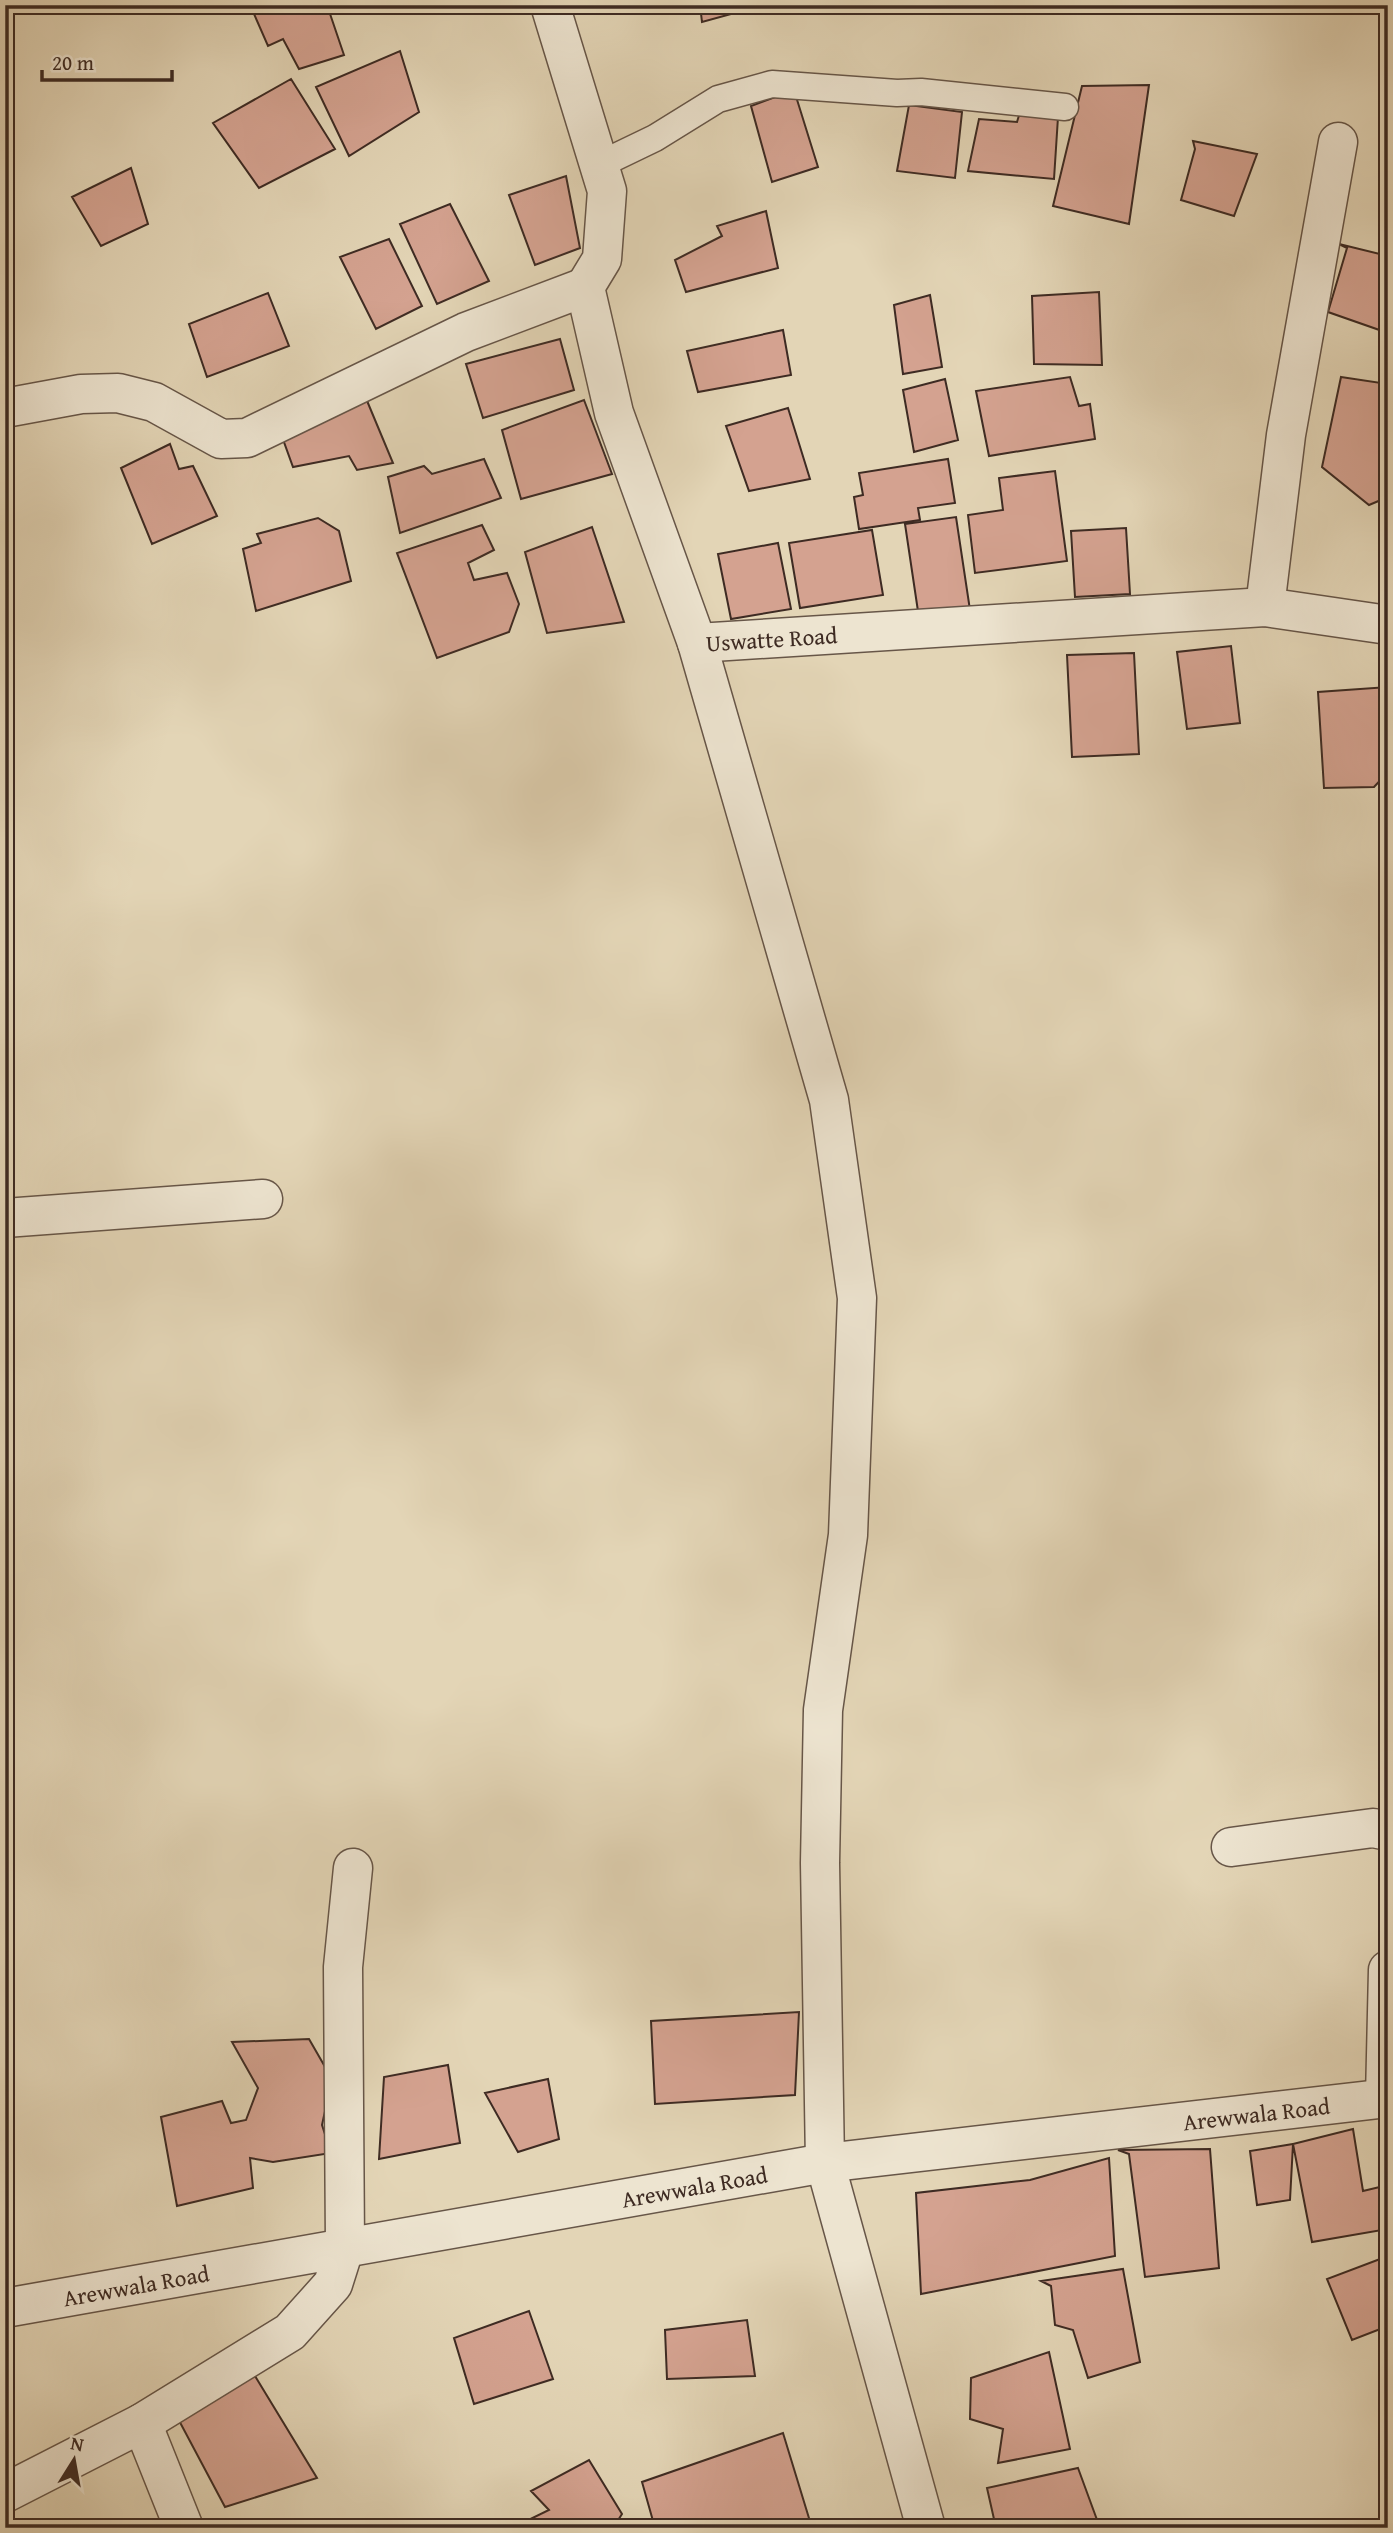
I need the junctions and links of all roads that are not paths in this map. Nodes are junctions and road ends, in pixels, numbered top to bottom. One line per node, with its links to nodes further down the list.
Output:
1 (550, 5): 4 (street)
2 (1065, 107): 4 (lane)
3 (1338, 142): 7 (street)
4 (598, 165): 5 (street)
5 (585, 287): 6 (street); 9 (street, Uswatte Road)
6 (5, 408)
7 (1265, 607): 8 (street, Uswatte Road); 9 (street, Uswatte Road)
8 (1388, 625)
9 (697, 643): 17 (street)
10 (263, 1199): 11 (street)
11 (5, 1218)
12 (1388, 1831): 13 (street)
13 (1231, 1847)
14 (353, 1868): 18 (street)
15 (1388, 1970): 16 (street)
16 (1386, 2098): 17 (street, Arewwala Road)
17 (825, 2163): 18 (street, Arewwala Road); 23 (street)
18 (345, 2246): 19 (street, Arewwala Road); 20 (street)
19 (5, 2308)
20 (142, 2423): 21 (street); 22 (street)
21 (5, 2493)
22 (184, 2528)
23 (926, 2528)

